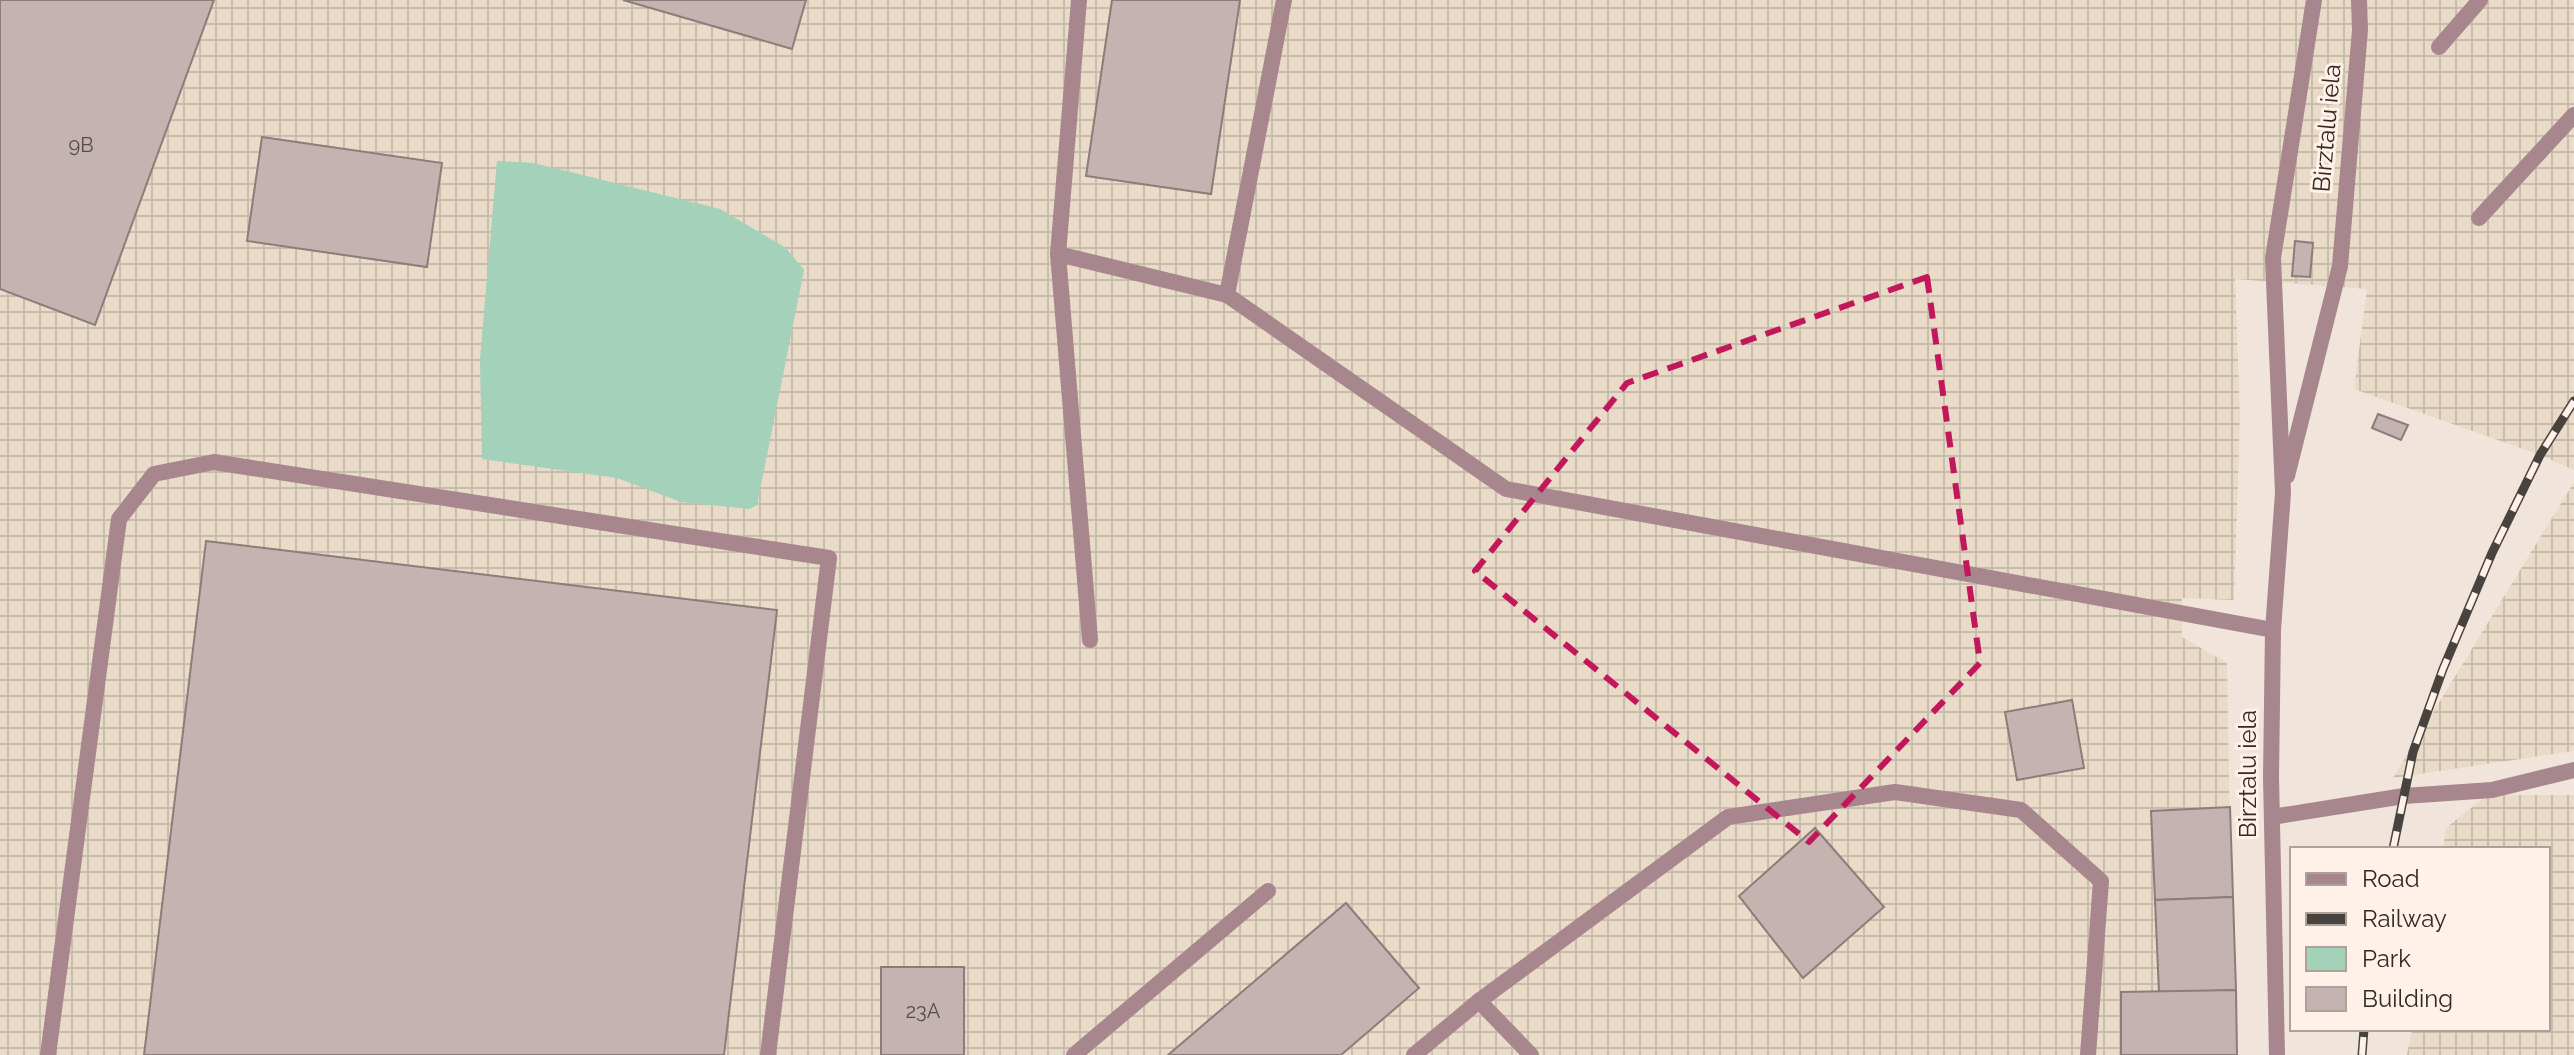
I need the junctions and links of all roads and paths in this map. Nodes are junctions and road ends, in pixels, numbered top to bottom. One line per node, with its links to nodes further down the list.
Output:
1 (1079, 0): 9 (street)
2 (1284, 0): 10 (street)
3 (2314, 0): 11 (street, Birztalu iela)
4 (2359, 0): 11 (street, Birztalu iela)
5 (2480, 0): 6 (street)
6 (2439, 47)
7 (2574, 115): 8 (street)
8 (2479, 218)
9 (1058, 254): 10 (street); 13 (street)
10 (1227, 295): 12 (street)
11 (2283, 493): 12 (street, Birztalu iela)
12 (2273, 630): 15 (street, Birztalu iela)
13 (1090, 640)
14 (2574, 770): 15 (street)
15 (2272, 817): 24 (street, Birztalu iela)
16 (1268, 891): 20 (street)
17 (1479, 1001): 21 (street); 22 (street); 23 (street)
18 (48, 1055): 19 (street)
19 (768, 1055)
20 (1074, 1055)
21 (1414, 1055)
22 (1531, 1055)
23 (2088, 1055)
24 (2277, 1055)

